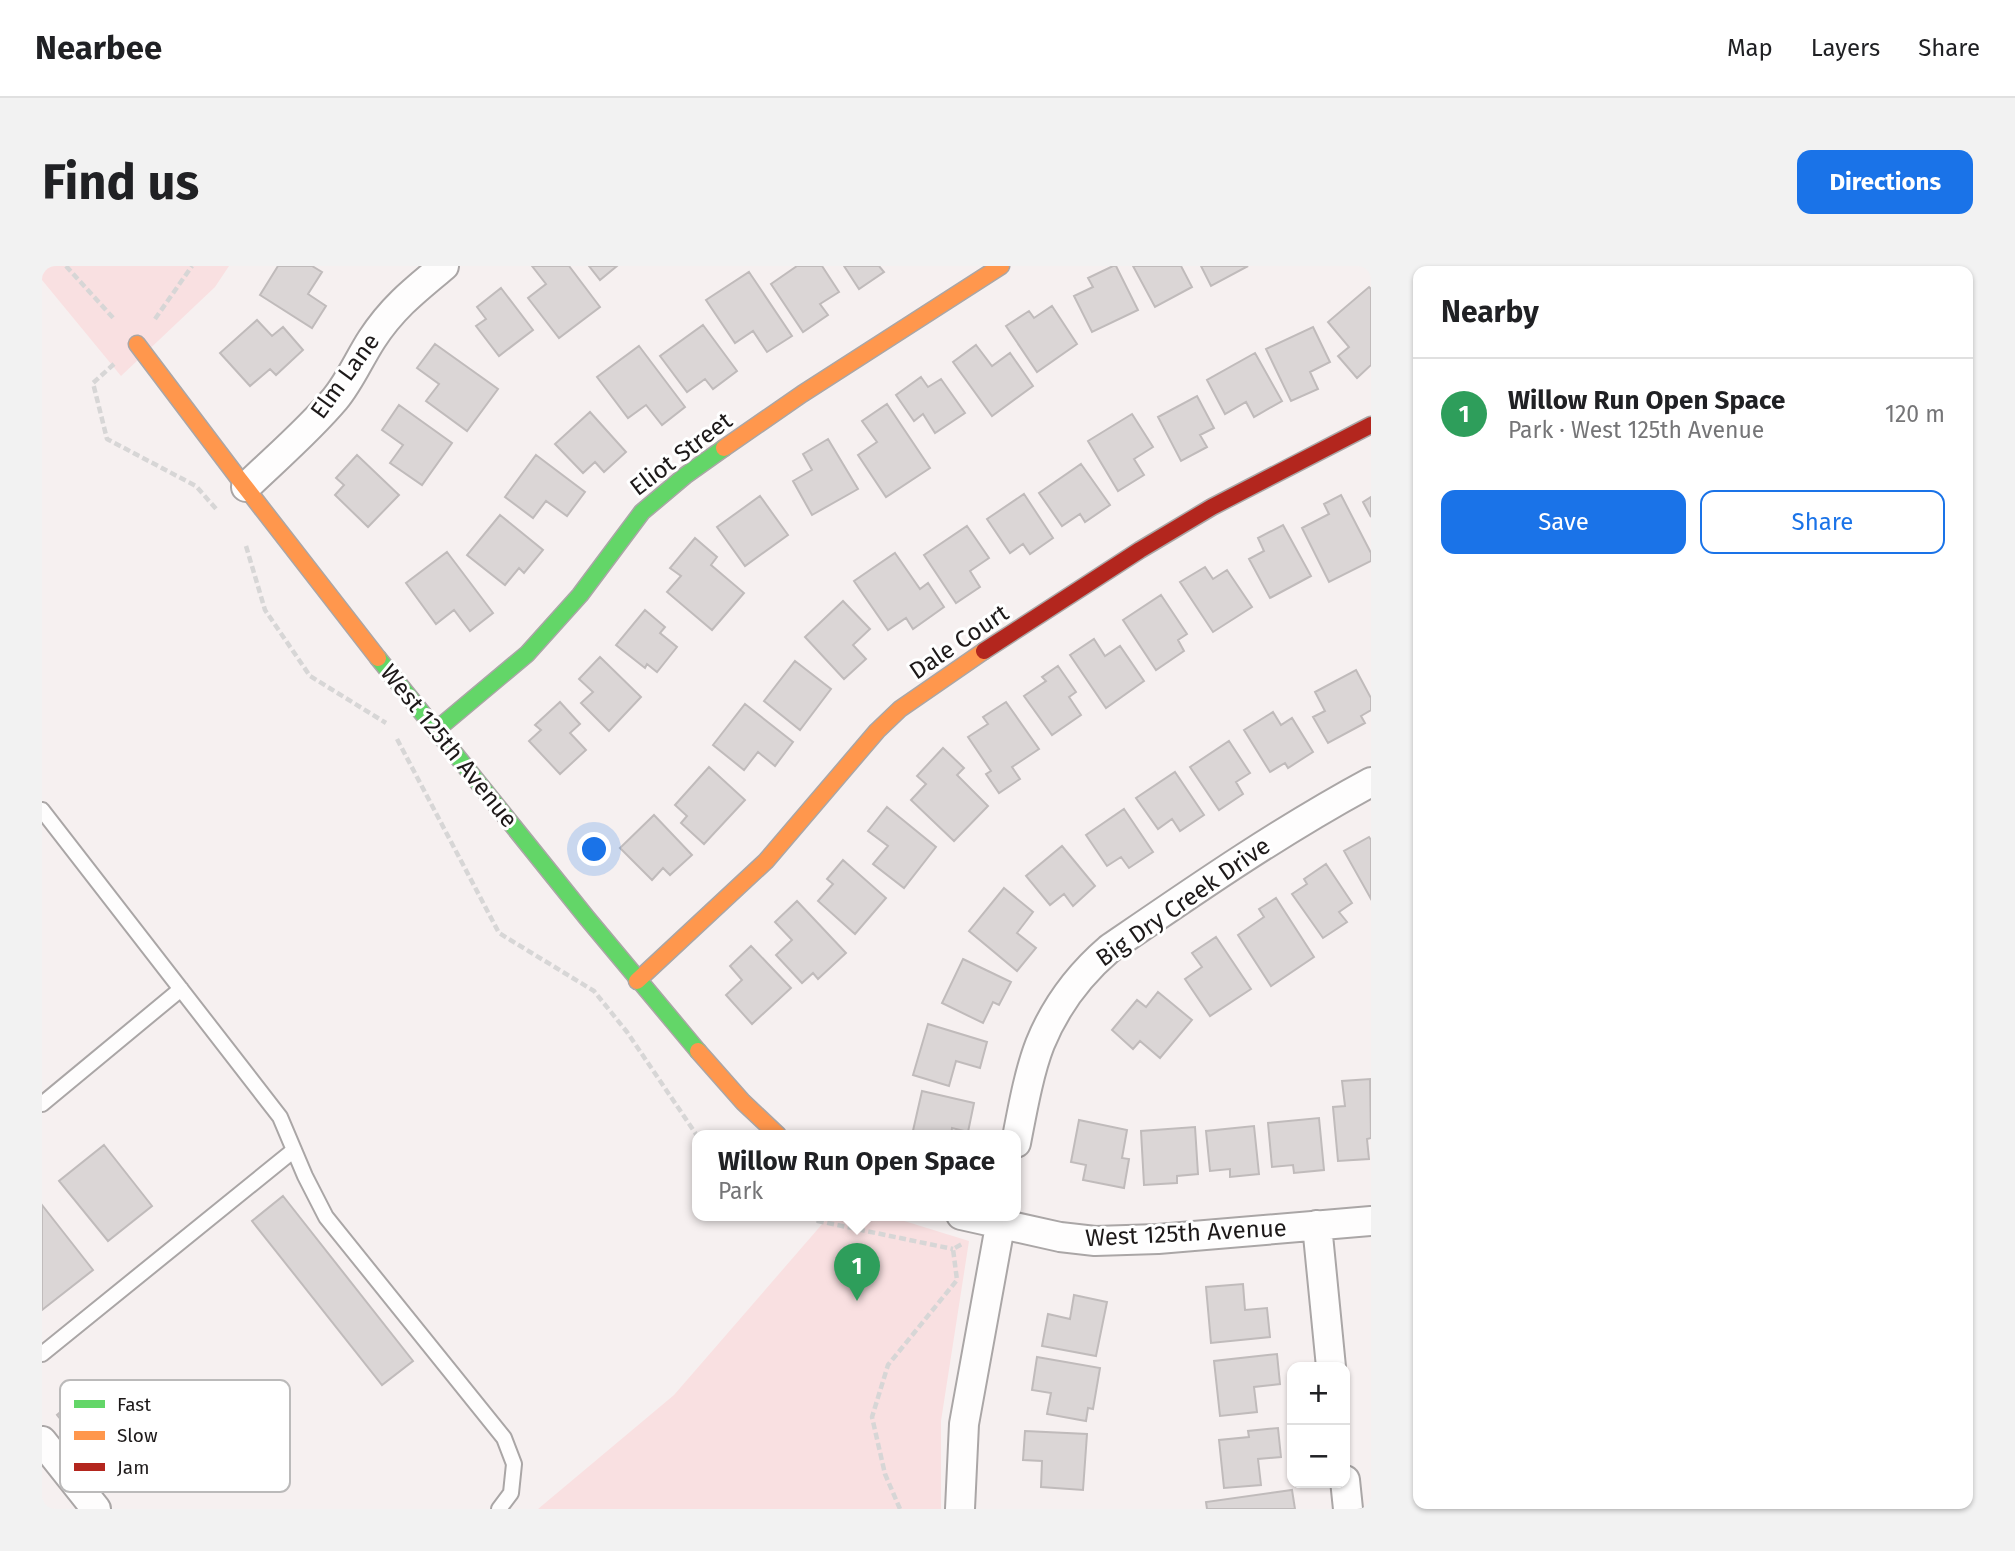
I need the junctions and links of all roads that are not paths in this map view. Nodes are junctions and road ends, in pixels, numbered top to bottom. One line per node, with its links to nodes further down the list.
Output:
1 (444, 266): 5 (street, Elm Lane)
2 (1001, 266): 6 (street, Eliot Street)
3 (136, 344): 5 (street, West 125th Avenue)
4 (1371, 425): 9 (street, Dale Court)
5 (246, 487): 6 (street, West 125th Avenue)
6 (435, 731): 9 (street, West 125th Avenue)
7 (1371, 782): 13 (street, Big Dry Creek Drive)
8 (42, 810): 10 (lane)
9 (637, 981): 12 (street, West 125th Avenue)
10 (181, 989): 11 (lane); 14 (lane)
11 (42, 1104)
12 (772, 1130)
13 (1019, 1130)
14 (294, 1150): 19 (lane); 26 (lane)
15 (1001, 1221): 27 (street)
16 (1008, 1221): 18 (street, West 125th Avenue)
17 (1371, 1221): 18 (street, West 125th Avenue)
18 (1317, 1225): 20 (street)
19 (42, 1354)
20 (1331, 1362)
21 (42, 1441): 22 (street)
22 (60, 1464)
23 (1346, 1488): 28 (street)
24 (82, 1492): 25 (street)
25 (96, 1509)
26 (499, 1509)
27 (960, 1509)
28 (1349, 1509)

